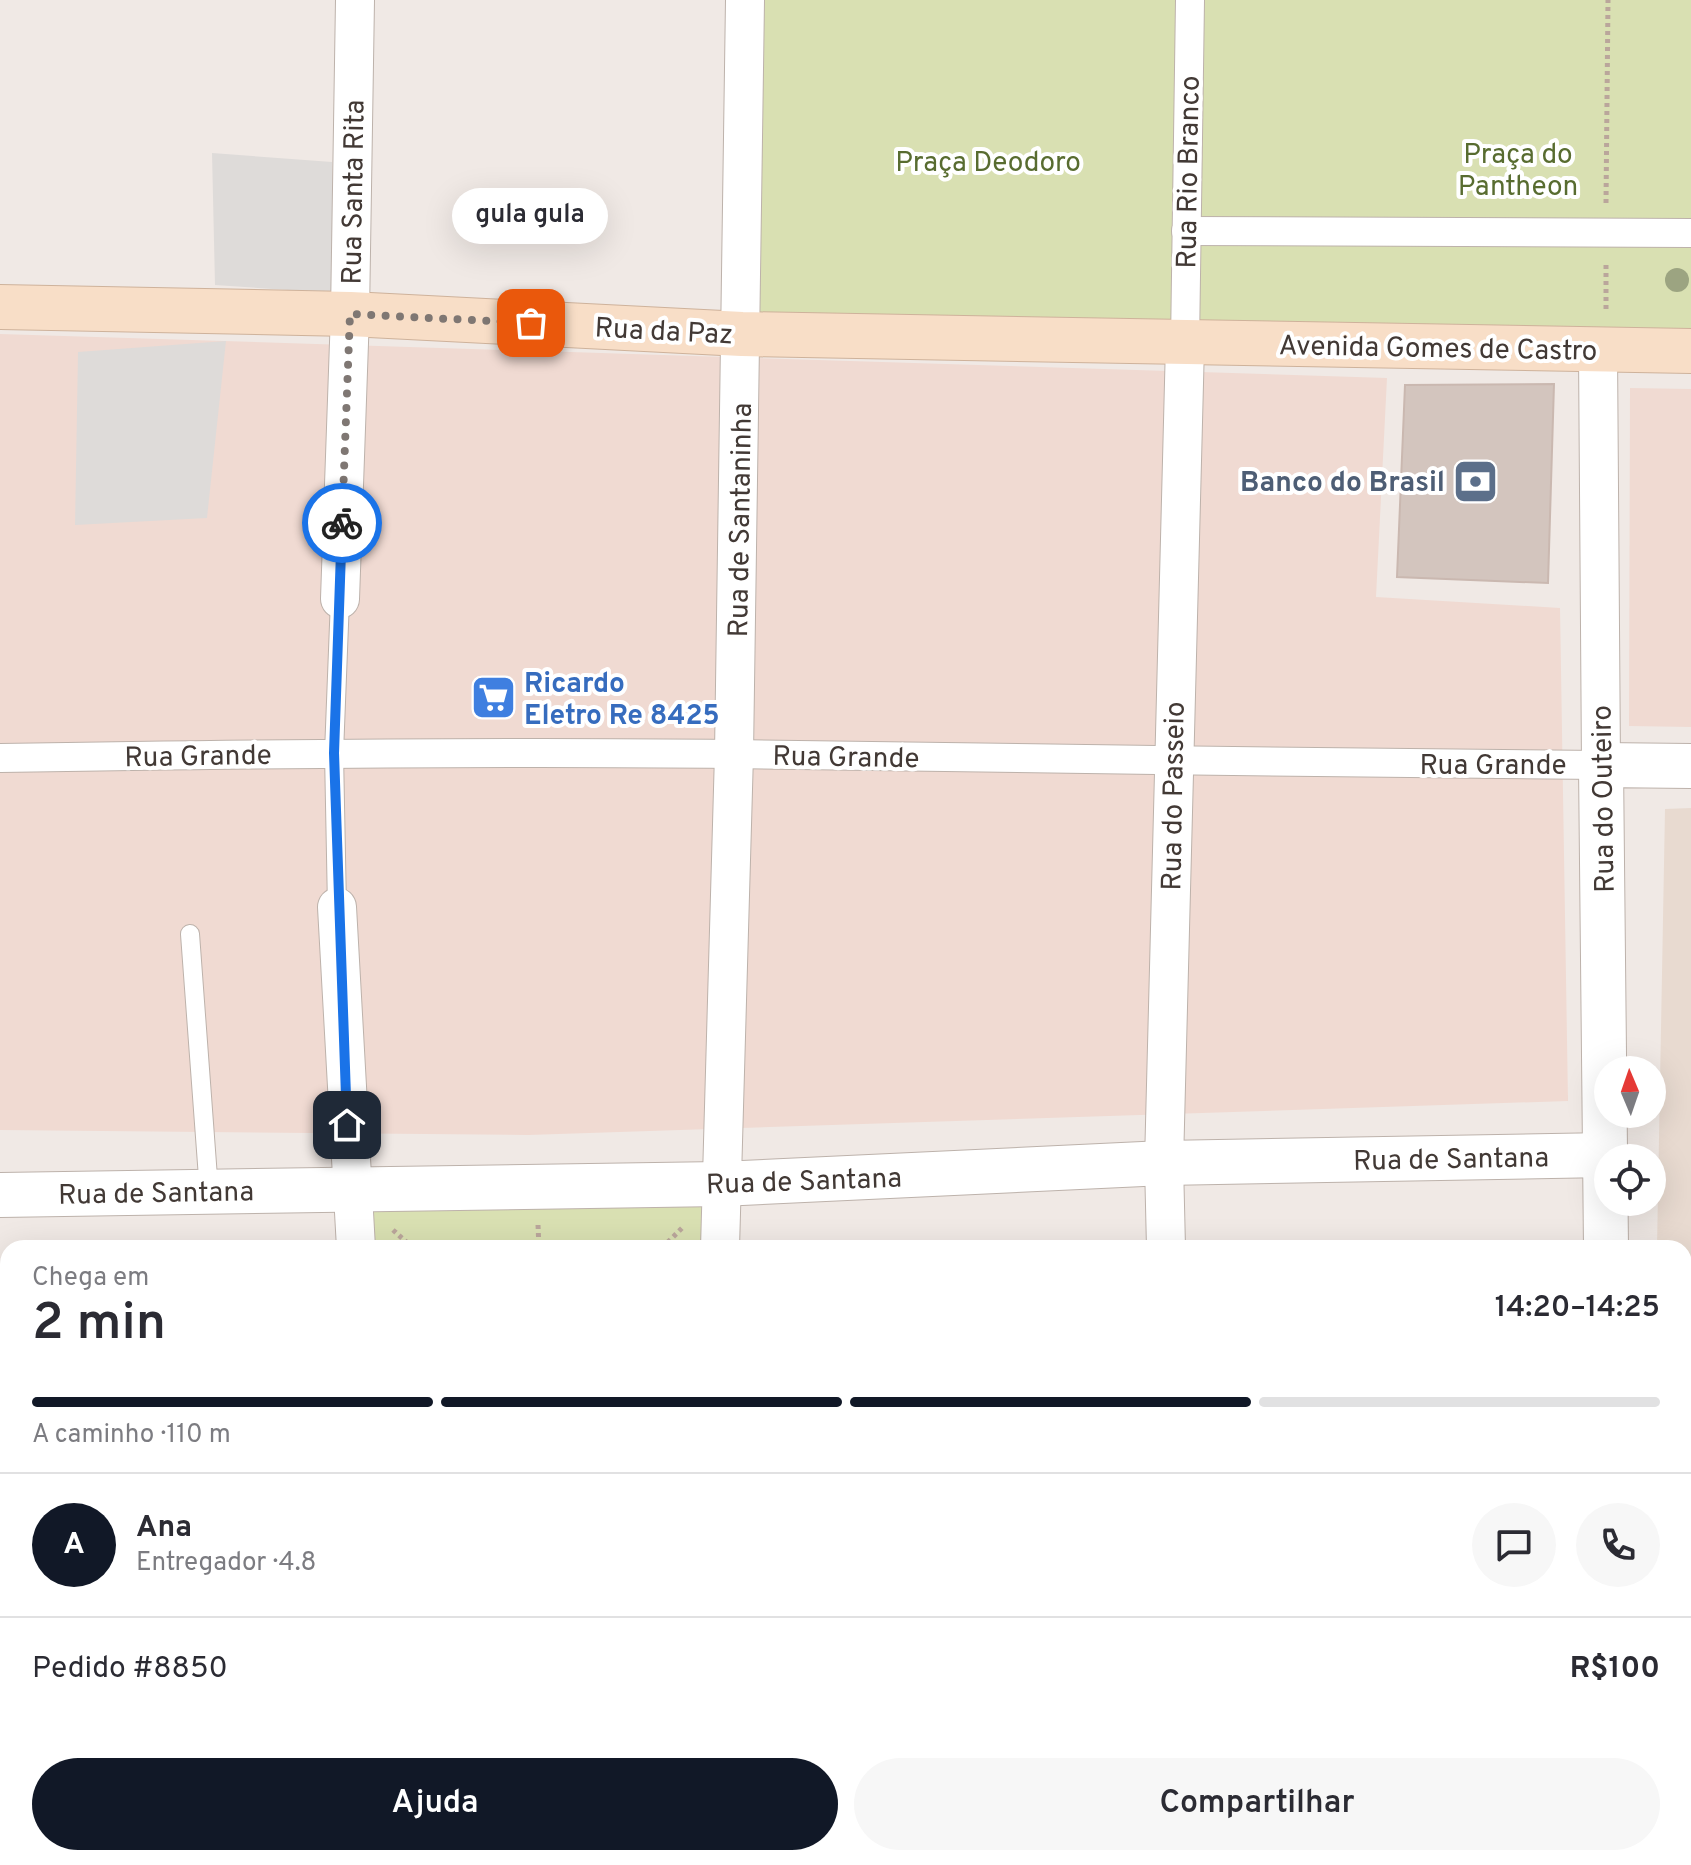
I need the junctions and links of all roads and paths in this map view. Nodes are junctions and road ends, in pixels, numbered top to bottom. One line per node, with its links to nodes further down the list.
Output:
1 (355, 0): 9 (street, Rua Santa Rita)
2 (745, 0): 10 (street, Rua de Santaninha)
3 (1190, 0): 5 (street, Rua Rio Branco)
4 (1608, 0): 6 (path)
5 (1186, 231): 6 (street); 11 (street, Rua Rio Branco)
6 (1606, 232): 7 (street); 12 (path)
7 (1691, 233)
8 (0, 307): 9 (main road, Rua da Paz)
9 (350, 314): 10 (main road, Rua da Paz); 14 (street, Rua Santa Rita)
10 (742, 334): 11 (main road, Rua da Paz); 16 (street, Rua de Santaninha)
11 (1185, 344): 12 (main road, Avenida Gomes de Castro); 18 (street, Rua do Passeio)
12 (1602, 350): 13 (main road, Avenida Gomes de Castro); 19 (street, Rua do Outeiro)
13 (1691, 351)
14 (340, 599): 15 (lane, Rua Santa Rita)
15 (334, 753): 16 (street, Rua Grande); 17 (street, Rua Grande); 21 (lane, Rua Santa Rita)
16 (734, 754): 18 (street, Rua Grande); 26 (street, Rua de Santaninha)
17 (0, 758)
18 (1173, 763): 19 (street, Rua Grande); 25 (street, Rua do Passeio)
19 (1601, 765): 20 (street, Rua Grande); 23 (street, Rua do Outeiro)
20 (1691, 766)
21 (337, 907): 27 (street, Rua Santa Rita)
22 (190, 934): 28 (lane)
23 (1607, 1144)
24 (1594, 1155): 25 (street, Rua de Santana)
25 (1164, 1163): 26 (street, Rua de Santana); 39 (street, Rua do Passeio)
26 (720, 1184): 27 (street, Rua de Santana); 38 (street, Rua de Santaninha)
27 (350, 1187): 28 (street, Rua de Santana); 34 (street, Rua Santa Rita)
28 (209, 1191): 29 (street, Rua de Santana)
29 (0, 1195)
30 (1606, 1216): 40 (street, Rua do Outeiro)
31 (691, 1219): 37 (path)
32 (538, 1223): 36 (path)
33 (390, 1226): 35 (path)
34 (355, 1240)
35 (405, 1240)
36 (539, 1240)
37 (670, 1240)
38 (720, 1240)
39 (1166, 1240)
40 (1606, 1240)

